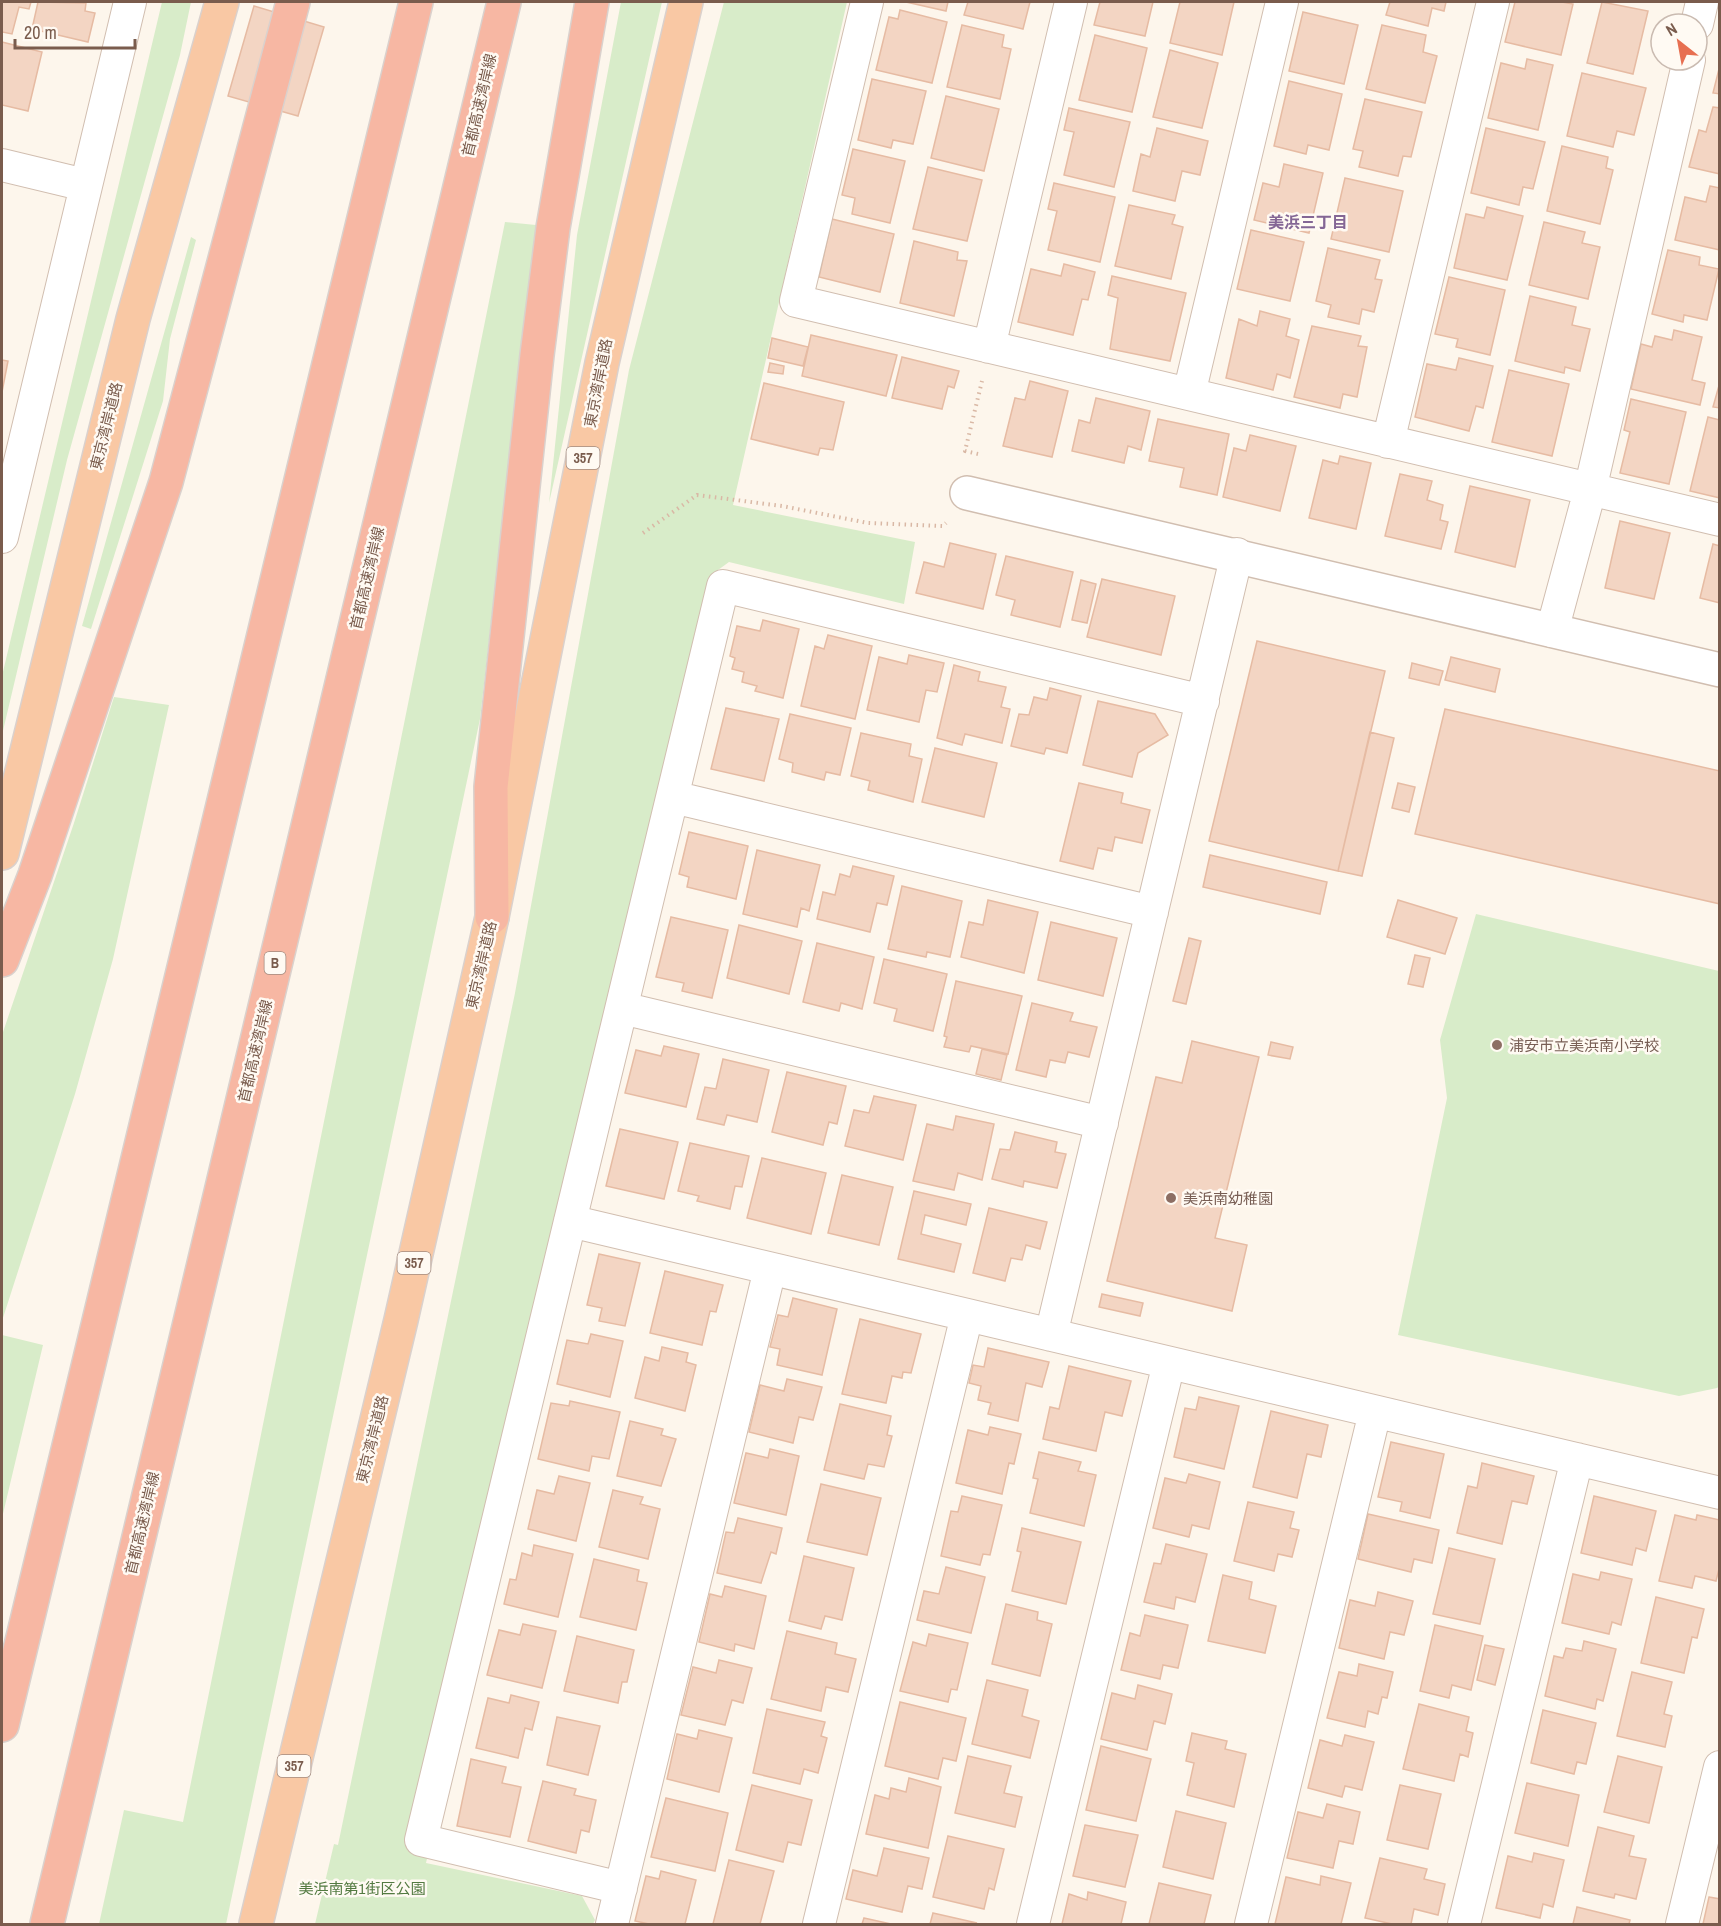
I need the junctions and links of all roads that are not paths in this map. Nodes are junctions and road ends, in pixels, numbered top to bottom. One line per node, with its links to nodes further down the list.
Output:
1 (130, 2): 14 (street)
2 (222, 2): 27 (highway, 東京湾岸道路)
3 (293, 2): 30 (highway)
4 (416, 2): 41 (highway)
5 (504, 2): 44 (highway, 首都高速湾岸線 / B)
6 (592, 2): 29 (highway)
7 (686, 2): 29 (highway, 東京湾岸道路 / 357)
8 (867, 2): 15 (street)
9 (1071, 2): 15 (street)
10 (1282, 2): 16 (street)
11 (1493, 2): 17 (street)
12 (1686, 72): 18 (street)
13 (2, 165): 14 (street)
14 (85, 185): 21 (street)
15 (989, 347): 16 (street)
16 (1189, 394): 17 (street)
17 (1388, 442): 18 (street)
18 (1590, 489): 20 (street); 23 (street)
19 (968, 493): 22 (street)
20 (1719, 520)
21 (2, 537)
22 (1237, 554): 23 (street); 25 (street)
23 (1552, 631): 24 (street)
24 (1719, 670)
25 (1203, 701): 26 (street); 28 (street)
26 (673, 797): 28 (street); 31 (street)
27 (2, 853)
28 (1152, 912): 32 (street)
29 (492, 917): 45 (highway, 東京湾岸道路 / 357)
30 (2, 960)
31 (622, 1008): 32 (street); 33 (street)
32 (1102, 1123): 36 (street)
33 (570, 1221): 34 (street); 43 (street)
34 (770, 1269): 35 (street); 43 (street)
35 (967, 1315): 36 (street); 47 (street)
36 (1051, 1335): 37 (street)
37 (1169, 1363): 38 (street); 48 (street)
38 (1375, 1412): 39 (street); 49 (street)
39 (1577, 1459): 40 (street); 50 (street)
40 (1719, 1493)
41 (2, 1725)
42 (1719, 1767): 51 (street)
43 (621, 1887): 46 (street)
44 (47, 1924)
45 (256, 1924)
46 (612, 1924)
47 (819, 1924)
48 (1034, 1924)
49 (1251, 1924)
50 (1464, 1924)
51 (1682, 1924)

